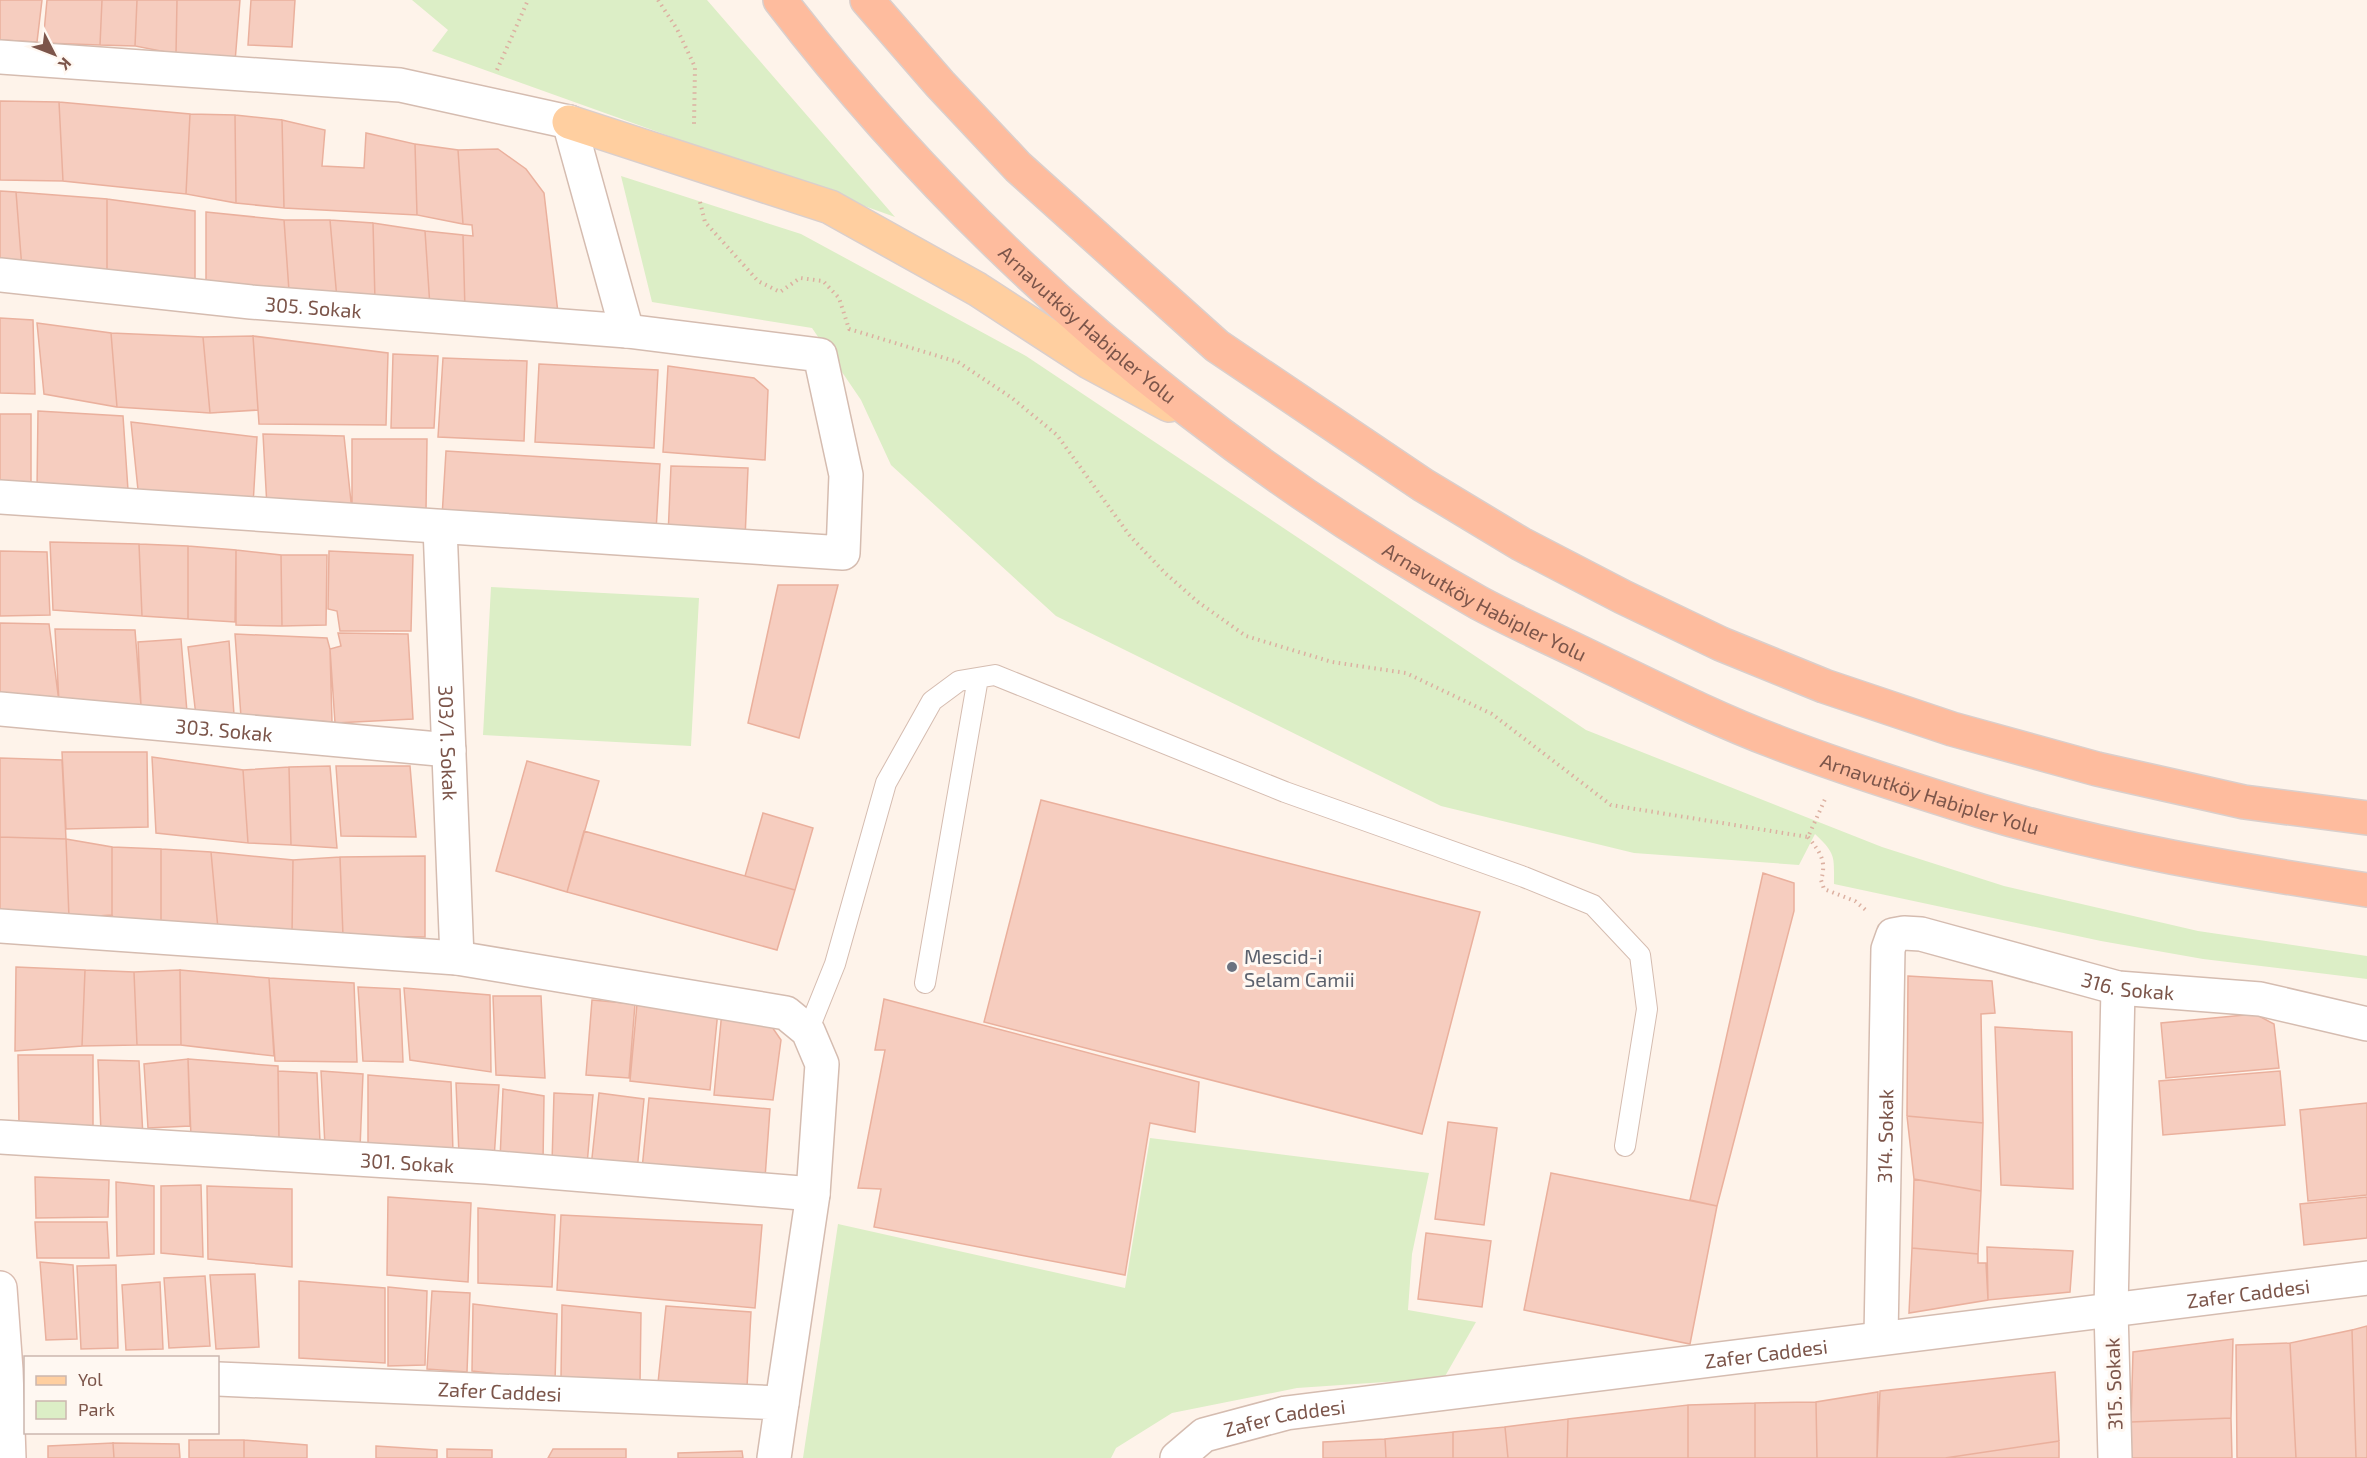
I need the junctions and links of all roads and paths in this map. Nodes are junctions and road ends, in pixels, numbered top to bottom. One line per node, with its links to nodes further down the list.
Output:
1 (528, 0): 6 (path)
2 (658, 0): 8 (path)
3 (780, 0): 11 (highway, Arnavutköy Habipler Yolu)
4 (867, 0): 18 (highway)
5 (0, 57): 6 (street)
6 (482, 102): 7 (street)
7 (569, 122): 8 (main road); 10 (street)
8 (689, 161): 11 (main road); 19 (path)
9 (0, 274): 10 (street, 305. Sokak)
10 (627, 331): 13 (street, 305. Sokak)
11 (1206, 425): 17 (highway, Arnavutköy Habipler Yolu)
12 (0, 497): 13 (street)
13 (440, 527): 16 (street, 303/1. Sokak)
14 (978, 678): 24 (lane); 27 (lane); 29 (lane)
15 (0, 709): 16 (street, 303. Sokak)
16 (449, 750): 23 (street, 303/1. Sokak)
17 (1841, 765): 19 (path); 20 (highway, Arnavutköy Habipler Yolu)
18 (2367, 818)
19 (1808, 837): 22 (path)
20 (2367, 890)
21 (0, 926): 23 (street)
22 (1893, 935): 25 (street, 316. Sokak); 34 (street, 314. Sokak)
23 (456, 958): 27 (street)
24 (925, 982)
25 (2118, 988): 26 (street, 316. Sokak); 33 (street, 315. Sokak)
26 (2367, 1024)
27 (808, 1031): 30 (street)
28 (0, 1137): 30 (street, 301. Sokak)
29 (1625, 1146)
30 (813, 1194): 37 (street)
31 (2367, 1278): 33 (street, Zafer Caddesi)
32 (0, 1288): 35 (street)
33 (2111, 1310): 34 (street, Zafer Caddesi); 41 (street, 315. Sokak)
34 (1881, 1337): 40 (street, Zafer Caddesi)
35 (11, 1371): 38 (street)
36 (219, 1379): 37 (street, Zafer Caddesi)
37 (782, 1403): 39 (street)
38 (9, 1458)
39 (774, 1458)
40 (1177, 1458)
41 (2115, 1458)

